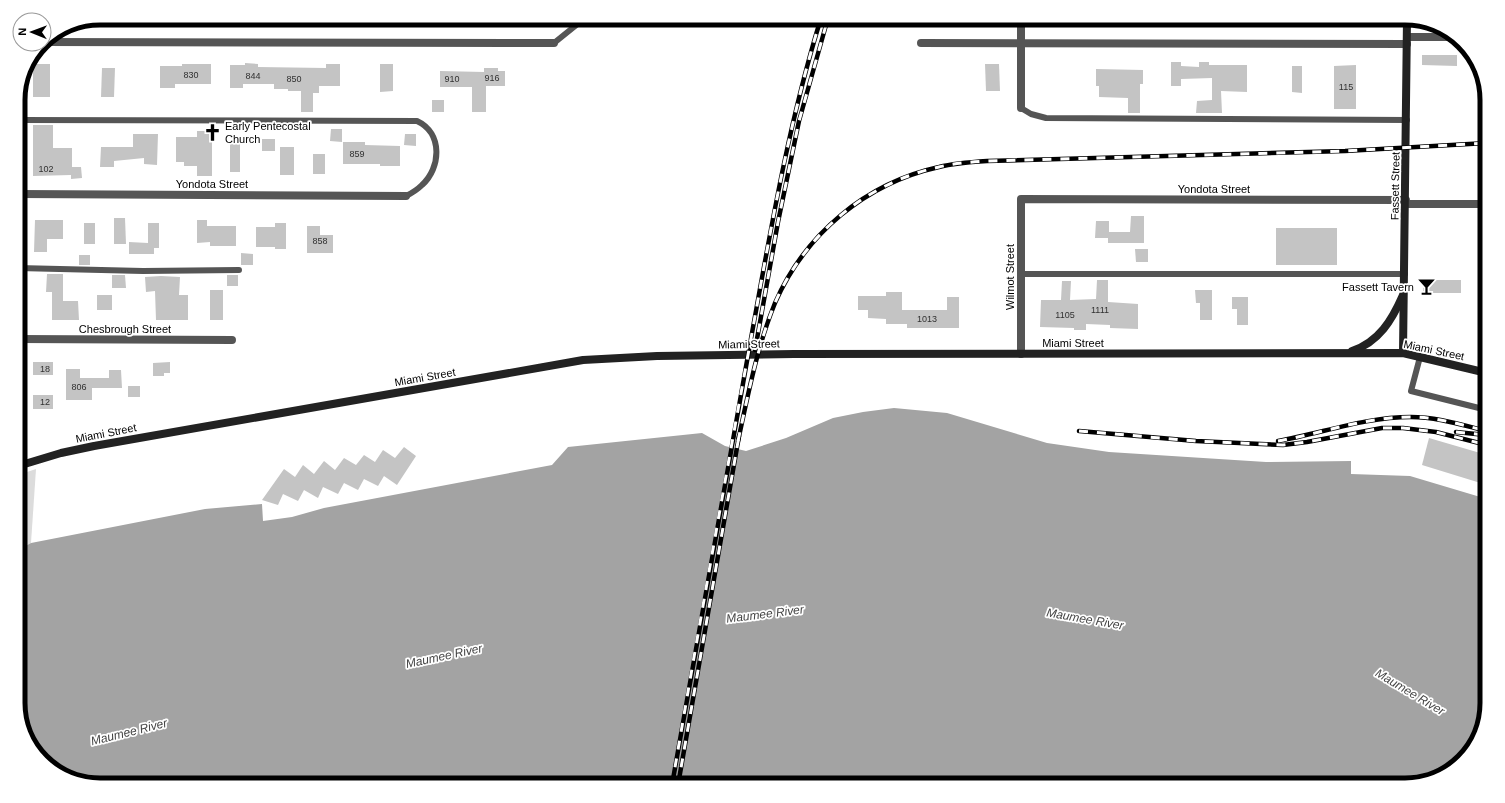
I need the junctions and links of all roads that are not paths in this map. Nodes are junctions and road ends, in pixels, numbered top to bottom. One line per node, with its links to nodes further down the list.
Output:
1 (576, 25): 7 (lane)
2 (1021, 25): 9 (street)
3 (1407, 25): 5 (street, Fassett Street)
4 (1447, 38): 5 (street)
5 (1407, 40): 9 (street); 12 (street, Fassett Street)
6 (53, 42): 7 (street)
7 (554, 43)
8 (921, 43): 9 (street)
9 (1021, 44): 10 (street)
10 (1021, 108): 12 (lane)
11 (25, 120): 14 (lane)
12 (1407, 120): 16 (street, Fassett Street)
13 (25, 194): 14 (street, Yondota Street)
14 (406, 196)
15 (1021, 199): 16 (street, Yondota Street); 20 (street, Wilmot Street)
16 (1406, 202): 17 (street, Yondota Street); 21 (street, Fassett Street)
17 (1480, 204)
18 (25, 268): 19 (lane)
19 (239, 270)
20 (1021, 274): 21 (lane); 27 (street, Wilmot Street)
21 (1405, 274): 22 (street, Fassett Street)
22 (1405, 291): 25 (street); 26 (street, Fassett Street)
23 (25, 339): 24 (street, Chesbrough Street)
24 (232, 340)
25 (1345, 353): 26 (street, Miami Street); 27 (street, Miami Street)
26 (1404, 353): 28 (street, Miami Street)
27 (1021, 354): 31 (street, Miami Street)
28 (1420, 357): 29 (street, Miami Street); 30 (lane)
29 (1480, 371)
30 (1480, 408)
31 (25, 464)

